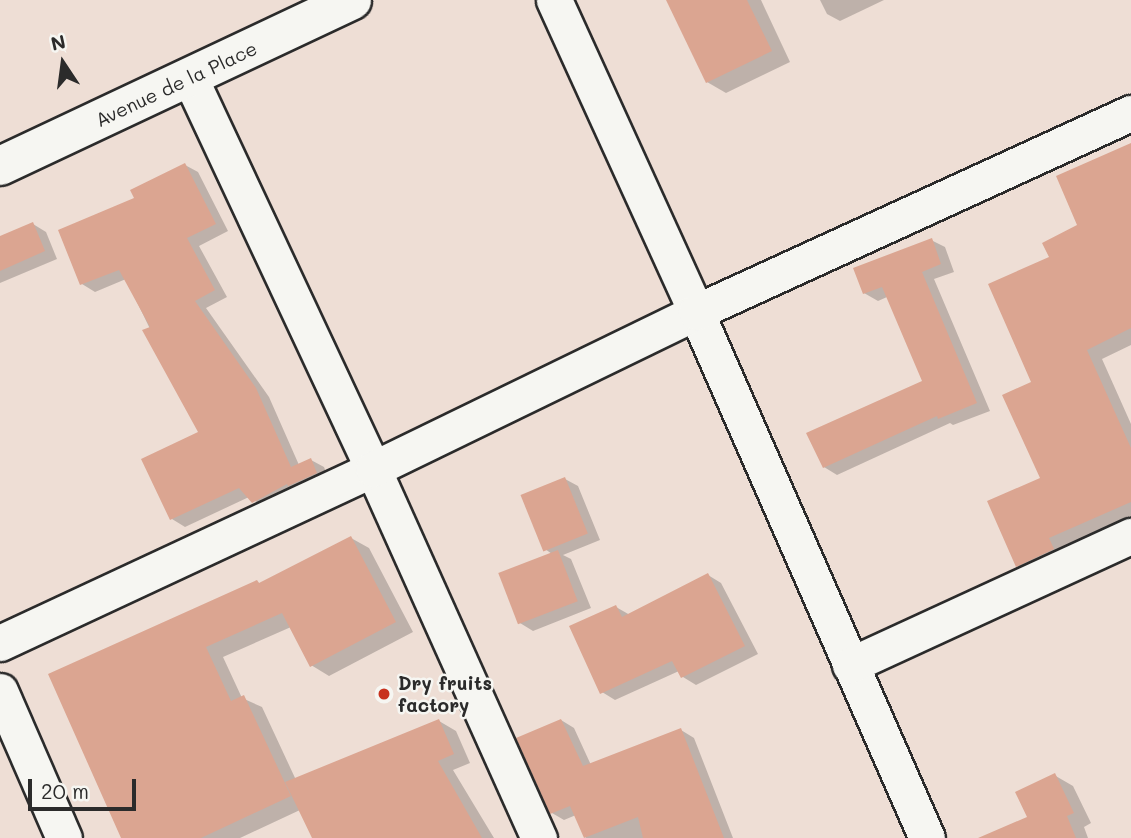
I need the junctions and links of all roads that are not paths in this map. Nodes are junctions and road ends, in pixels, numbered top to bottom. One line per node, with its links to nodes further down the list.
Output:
1 (352, 0): 3 (street, Avenue de la Place)
2 (554, 0): 6 (street)
3 (190, 78): 5 (street, Avenue de la Place); 7 (street)
4 (1131, 113): 6 (street)
5 (0, 166)
6 (696, 312): 7 (street); 10 (street)
7 (373, 469): 9 (street); 13 (street)
8 (1131, 536): 10 (street)
9 (0, 643)
10 (850, 665): 14 (street)
11 (0, 691): 12 (street)
12 (64, 838)
13 (540, 838)
14 (928, 838)

